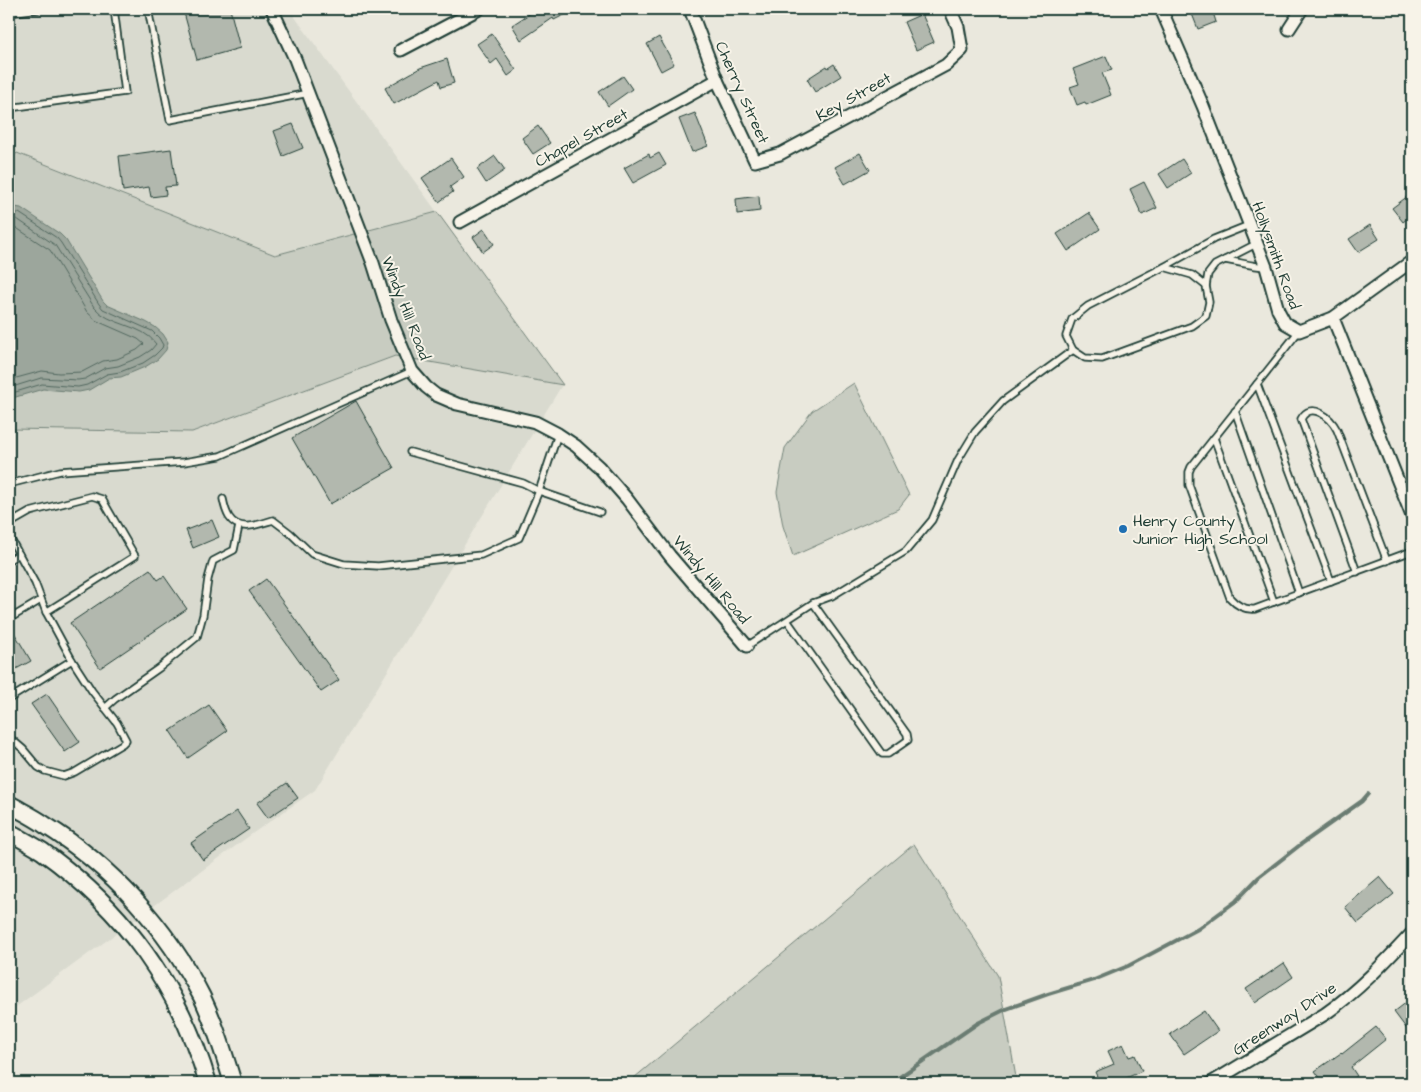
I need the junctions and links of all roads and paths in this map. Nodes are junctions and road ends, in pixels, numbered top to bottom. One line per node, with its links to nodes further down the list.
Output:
1 (38, 9): 10 (lane)
2 (114, 9): 15 (lane)
3 (148, 9): 14 (lane)
4 (272, 9): 14 (street, Windy Hill Road)
5 (479, 9): 12 (street)
6 (690, 9): 13 (street, Cherry Street)
7 (950, 9): 16 (street, Key Street)
8 (1161, 9): 18 (street, Hollysmith Road)
9 (1302, 9): 11 (street)
10 (9, 13)
11 (1288, 29)
12 (401, 50)
13 (717, 80): 16 (street, Cherry Street); 17 (street, Chapel Street)
14 (309, 93): 28 (street, Windy Hill Road)
15 (9, 108)
16 (755, 161)
17 (460, 222)
18 (1249, 224): 19 (street, Hollysmith Road); 22 (lane)
19 (1256, 244): 20 (lane); 23 (street, Hollysmith Road)
20 (1225, 260): 23 (lane); 24 (lane)
21 (1412, 261): 25 (street, Hollysmith Road)
22 (1164, 267): 24 (lane); 27 (lane)
23 (1266, 267): 26 (street, Hollysmith Road)
24 (1206, 286): 27 (lane)
25 (1333, 318): 26 (street, Hollysmith Road); 36 (street)
26 (1299, 330): 29 (lane)
27 (1072, 350): 52 (lane)
28 (412, 371): 31 (street, Windy Hill Road); 34 (lane)
29 (1257, 384): 30 (lane); 48 (lane)
30 (1235, 411): 32 (lane); 49 (lane)
31 (558, 434): 35 (lane); 56 (street, Windy Hill Road)
32 (1214, 438): 51 (lane); 51 (lane)
33 (410, 452): 35 (lane)
34 (9, 484)
35 (539, 491): 38 (lane); 41 (lane)
36 (1408, 496): 39 (street)
37 (222, 498): 41 (lane)
38 (600, 512)
39 (1412, 516)
40 (9, 524): 53 (lane)
41 (239, 526): 59 (lane)
42 (9, 536): 44 (lane)
43 (1412, 551): 46 (lane)
44 (19, 554): 45 (lane); 50 (lane)
45 (9, 560)
46 (1387, 561): 47 (lane); 47 (lane)
47 (1357, 572): 48 (lane)
48 (1330, 582): 49 (lane)
49 (1299, 593): 51 (lane)
50 (41, 600): 53 (lane); 54 (lane)
51 (1274, 602)
52 (813, 603): 55 (lane); 55 (lane)
53 (46, 612): 57 (lane)
54 (9, 619)
55 (787, 620): 56 (lane)
56 (747, 646)
57 (72, 660): 58 (lane); 59 (lane)
58 (9, 700)
59 (105, 708): 60 (lane)
60 (9, 737)
61 (9, 804): 65 (street)
62 (9, 832): 64 (street)
63 (1412, 933): 66 (street, Greenway Drive)
64 (208, 1083)
65 (233, 1083)
66 (1211, 1083)

